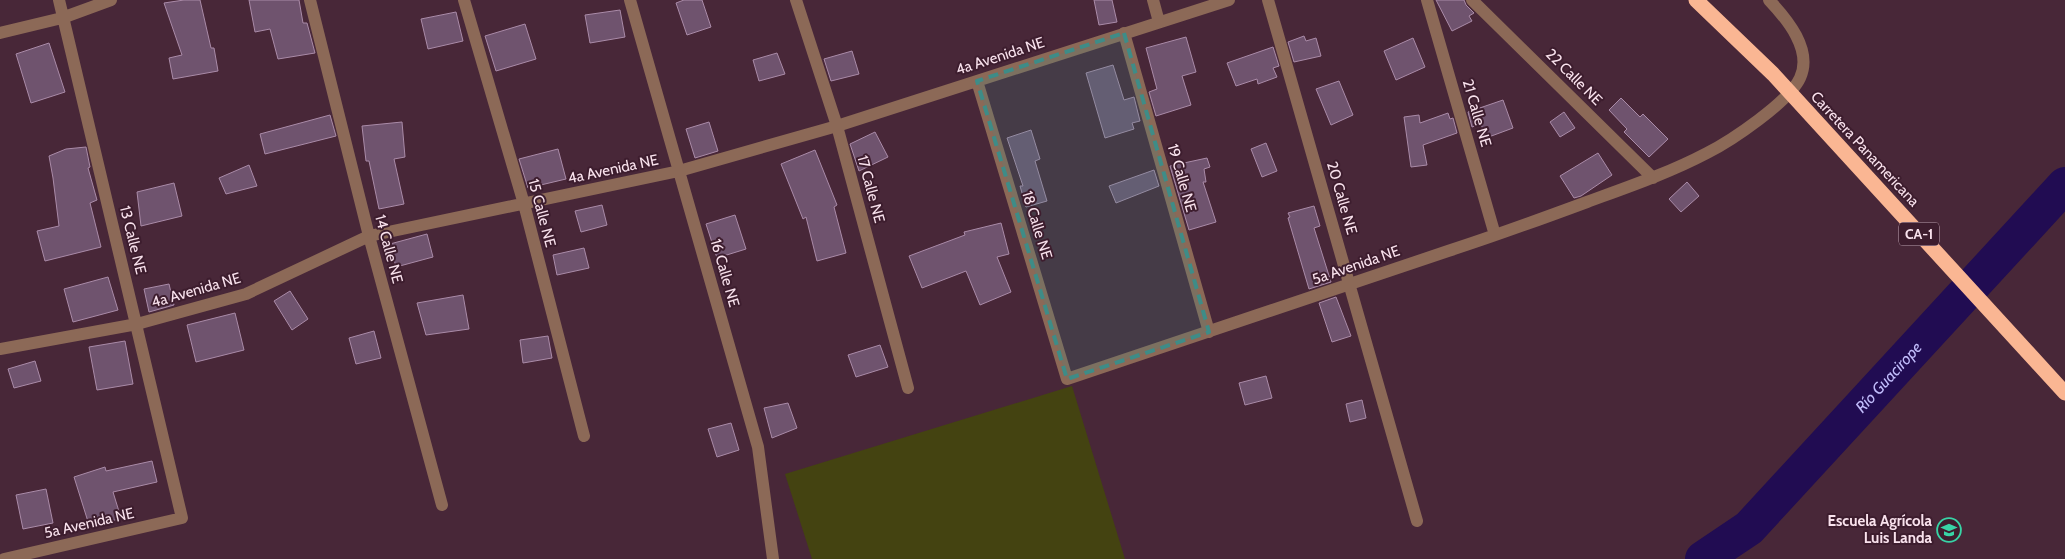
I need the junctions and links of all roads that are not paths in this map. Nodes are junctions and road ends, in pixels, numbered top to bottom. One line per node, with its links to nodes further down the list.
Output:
1 (59, 0): 14 (street, 13 Calle NE)
2 (111, 0): 14 (street)
3 (310, 0): 24 (street, 14 Calle NE)
4 (464, 0): 22 (street, 15 Calle NE)
5 (630, 0): 20 (street, 16 Calle NE)
6 (796, 0): 19 (street, 17 Calle NE)
7 (1153, 0): 15 (street)
8 (1229, 0): 15 (street, 4a Avenida NE)
9 (1268, 0): 25 (street, 20 Calle NE)
10 (1427, 0): 23 (street, 21 Calle NE)
11 (1472, 0): 21 (street, 22 Calle NE)
12 (1696, 0): 31 (highway, Carretera Panamericana / CA-1)
13 (1769, 0): 21 (street, 5a Avenida NE)
14 (62, 18): 16 (street); 26 (street, 13 Calle NE)
15 (1159, 22): 17 (street, 4a Avenida NE)
16 (0, 33)
17 (1124, 33): 18 (street, 4a Avenida NE); 27 (street, 19 Calle NE)
18 (977, 81): 19 (street, 4a Avenida NE); 29 (street, 18 Calle NE)
19 (836, 126): 20 (street, 4a Avenida NE); 30 (street, 17 Calle NE)
20 (679, 171): 22 (street, 4a Avenida NE); 37 (street, 16 Calle NE)
21 (1653, 178): 23 (street, 5a Avenida NE)
22 (524, 204): 24 (street, 4a Avenida NE); 32 (street, 15 Calle NE)
23 (1495, 235): 25 (street, 5a Avenida NE)
24 (368, 236): 26 (street, 4a Avenida NE); 33 (street, 14 Calle NE)
25 (1350, 284): 27 (street, 5a Avenida NE); 35 (street, 20 Calle NE)
26 (137, 324): 28 (street, 4a Avenida NE); 34 (street, 13 Calle NE)
27 (1209, 332): 29 (street, 5a Avenida NE)
28 (0, 349)
29 (1067, 379)
30 (908, 388)
31 (2065, 393)
32 (584, 436)
33 (442, 505)
34 (182, 518): 36 (street, 5a Avenida NE)
35 (1417, 521)
36 (4, 559)
37 (773, 559)

